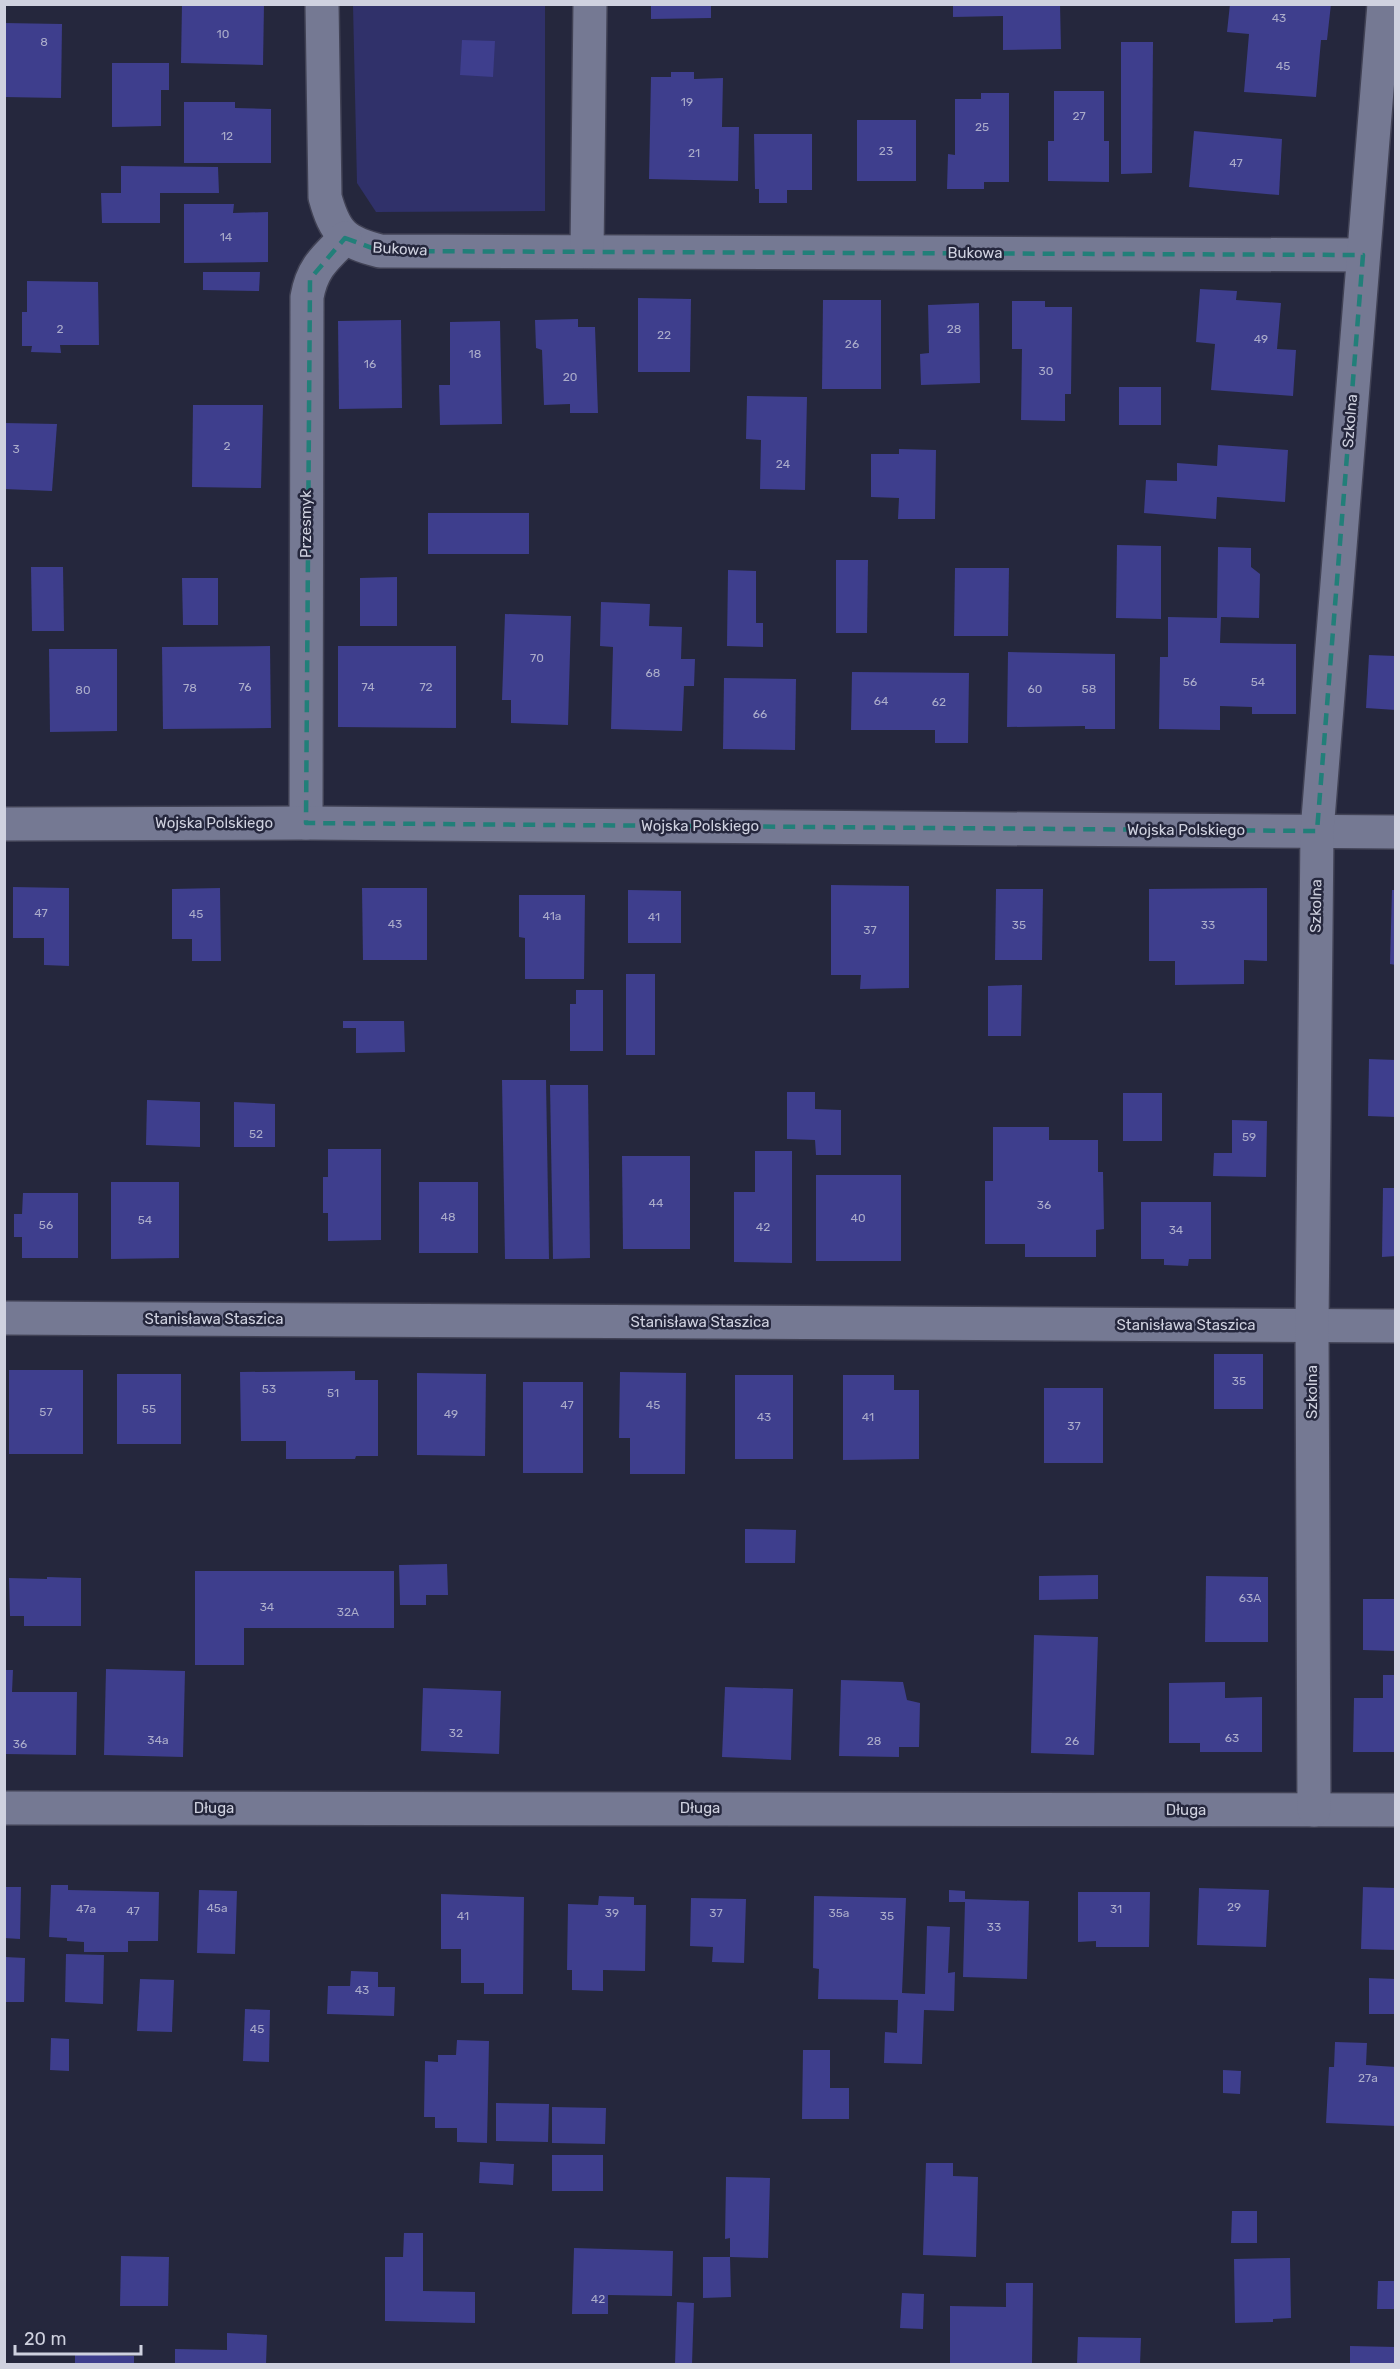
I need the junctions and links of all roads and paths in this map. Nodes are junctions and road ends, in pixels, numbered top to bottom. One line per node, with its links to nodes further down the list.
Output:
1 (322, 4): 4 (street)
2 (590, 4): 5 (street)
3 (1384, 4): 6 (street, Szkolna)
4 (345, 238): 5 (street, Bukowa); 7 (street, Przesmyk)
5 (587, 251): 6 (street, Bukowa)
6 (1363, 255): 9 (street, Szkolna)
7 (306, 823): 8 (street, Wojska Polskiego); 9 (street, Wojska Polskiego)
8 (4, 824)
9 (1317, 831): 10 (street, Wojska Polskiego); 12 (street, Szkolna)
10 (1395, 832)
11 (4, 1318): 12 (street, Stanisława Staszica)
12 (1312, 1326): 13 (street, Stanisława Staszica); 15 (street, Szkolna)
13 (1395, 1326)
14 (4, 1808): 15 (street, Długa)
15 (1314, 1810): 16 (street, Długa)
16 (1395, 1810)

